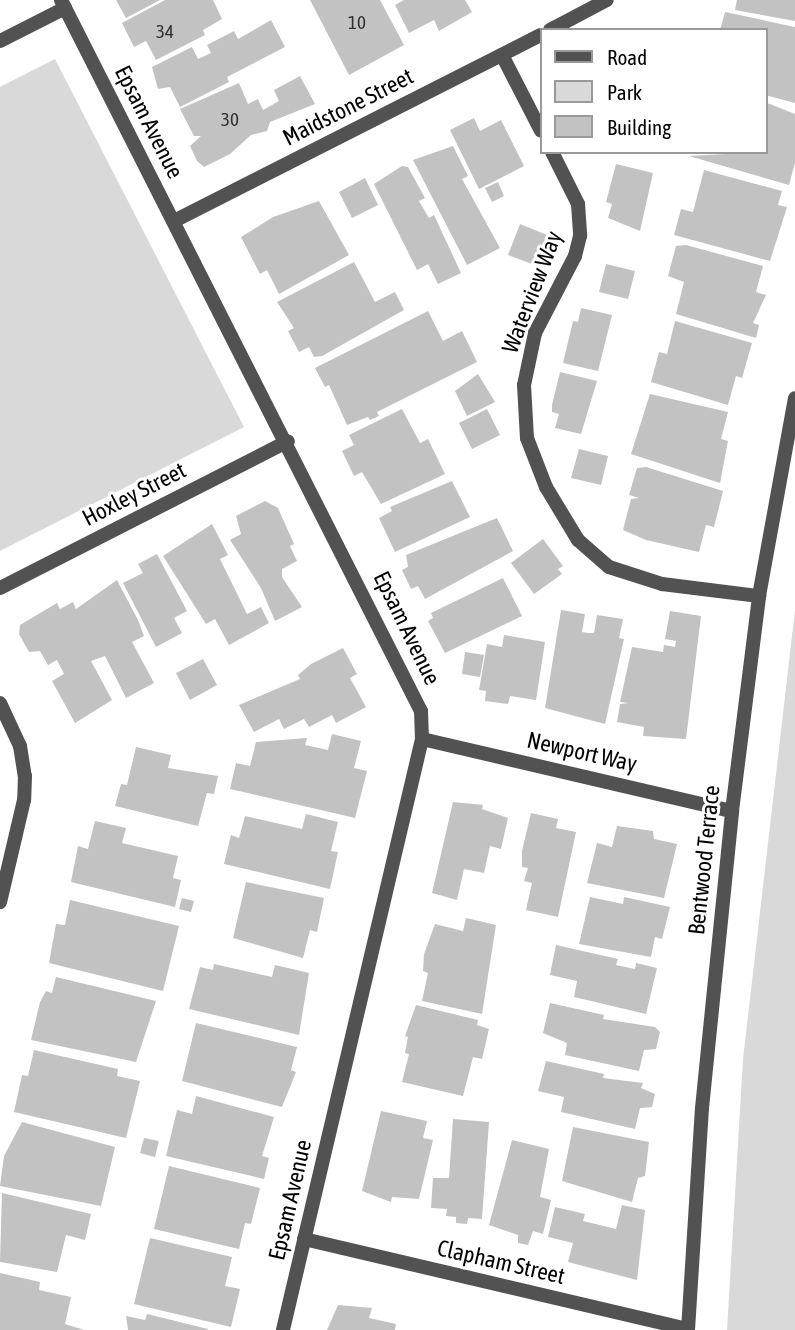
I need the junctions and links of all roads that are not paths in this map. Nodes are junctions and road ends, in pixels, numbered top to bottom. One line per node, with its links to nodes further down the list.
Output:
1 (607, 0): 3 (street)
2 (63, 4): 5 (street); 9 (street, Epsam Avenue)
3 (554, 28)
4 (540, 35): 6 (street, Maidstone Street)
5 (0, 41)
6 (502, 55): 7 (street); 9 (street, Maidstone Street)
7 (540, 129)
8 (553, 154): 13 (street, Waterview Way)
9 (174, 221): 11 (street, Epsam Avenue)
10 (795, 398): 13 (street, Bentwood Terrace)
11 (288, 442): 12 (street, Hoxley Street); 15 (street, Epsam Avenue)
12 (0, 588)
13 (759, 596): 16 (street, Bentwood Terrace)
14 (0, 703): 17 (street)
15 (422, 738): 16 (street, Newport Way); 18 (street, Epsam Avenue)
16 (732, 811): 20 (street, Bentwood Terrace)
17 (0, 902)
18 (304, 1238): 19 (street, Epsam Avenue); 20 (street, Clapham Street)
19 (282, 1330)
20 (688, 1330)

